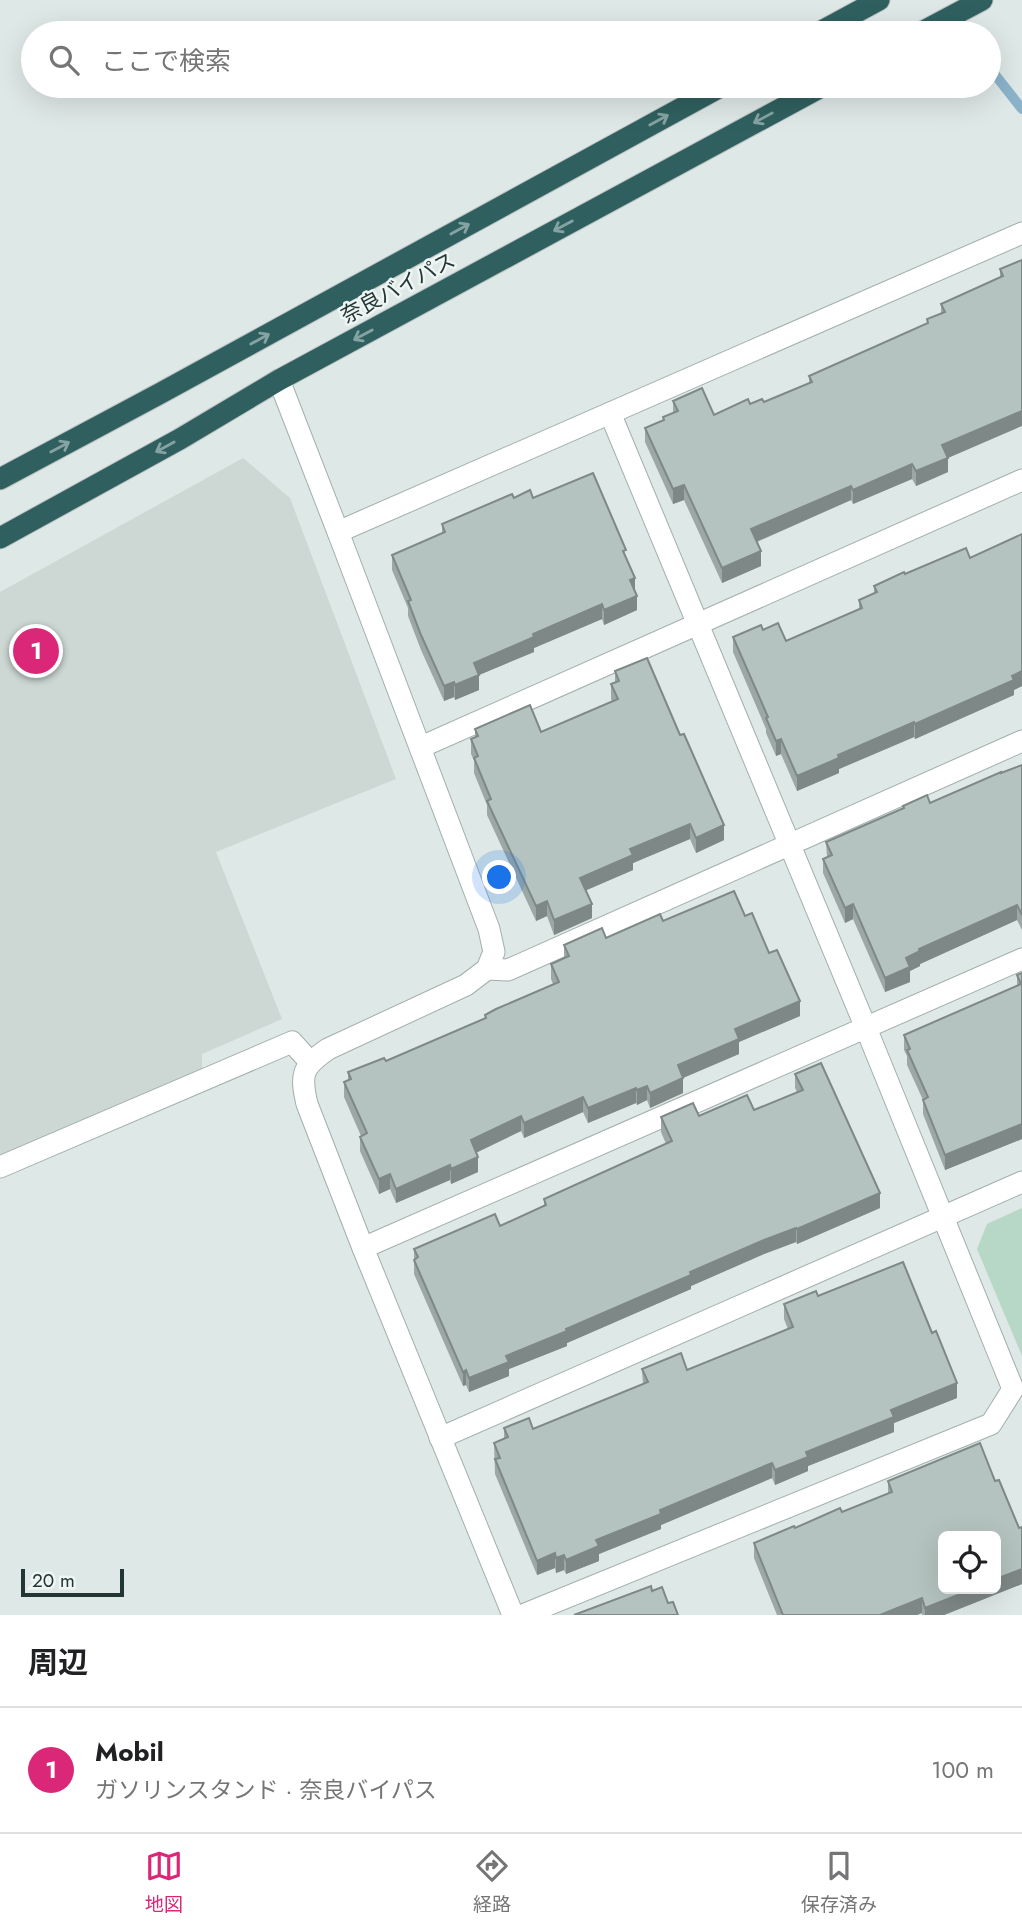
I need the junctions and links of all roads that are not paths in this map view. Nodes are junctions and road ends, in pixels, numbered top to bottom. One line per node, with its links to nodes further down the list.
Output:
1 (879, 0): 3 (highway)
2 (982, 0): 4 (highway)
3 (840, 21)
4 (943, 21)
5 (700, 98): 10 (highway, 奈良バイパス, one-way to 5)
6 (801, 98): 8 (highway, 奈良バイパス, one-way to 8)
7 (1022, 233): 9 (street)
8 (279, 380): 12 (street); 13 (highway, 奈良バイパス, one-way to 13)
9 (610, 413): 12 (street); 14 (street)
10 (0, 479)
11 (1022, 480): 14 (street)
12 (338, 532): 16 (street)
13 (0, 538)
14 (697, 624): 16 (street); 17 (street)
15 (1022, 741): 17 (street)
16 (421, 747): 19 (street)
17 (789, 844): 19 (street); 20 (street)
18 (1022, 959): 20 (street)
19 (487, 970): 21 (street)
20 (866, 1028): 24 (street); 25 (street)
21 (310, 1062): 22 (street); 25 (street)
22 (0, 1167)
23 (1022, 1182): 24 (street)
24 (944, 1217): 26 (street); 28 (street)
25 (363, 1248): 26 (street)
26 (440, 1438): 27 (street)
27 (513, 1615)
28 (523, 1615)

